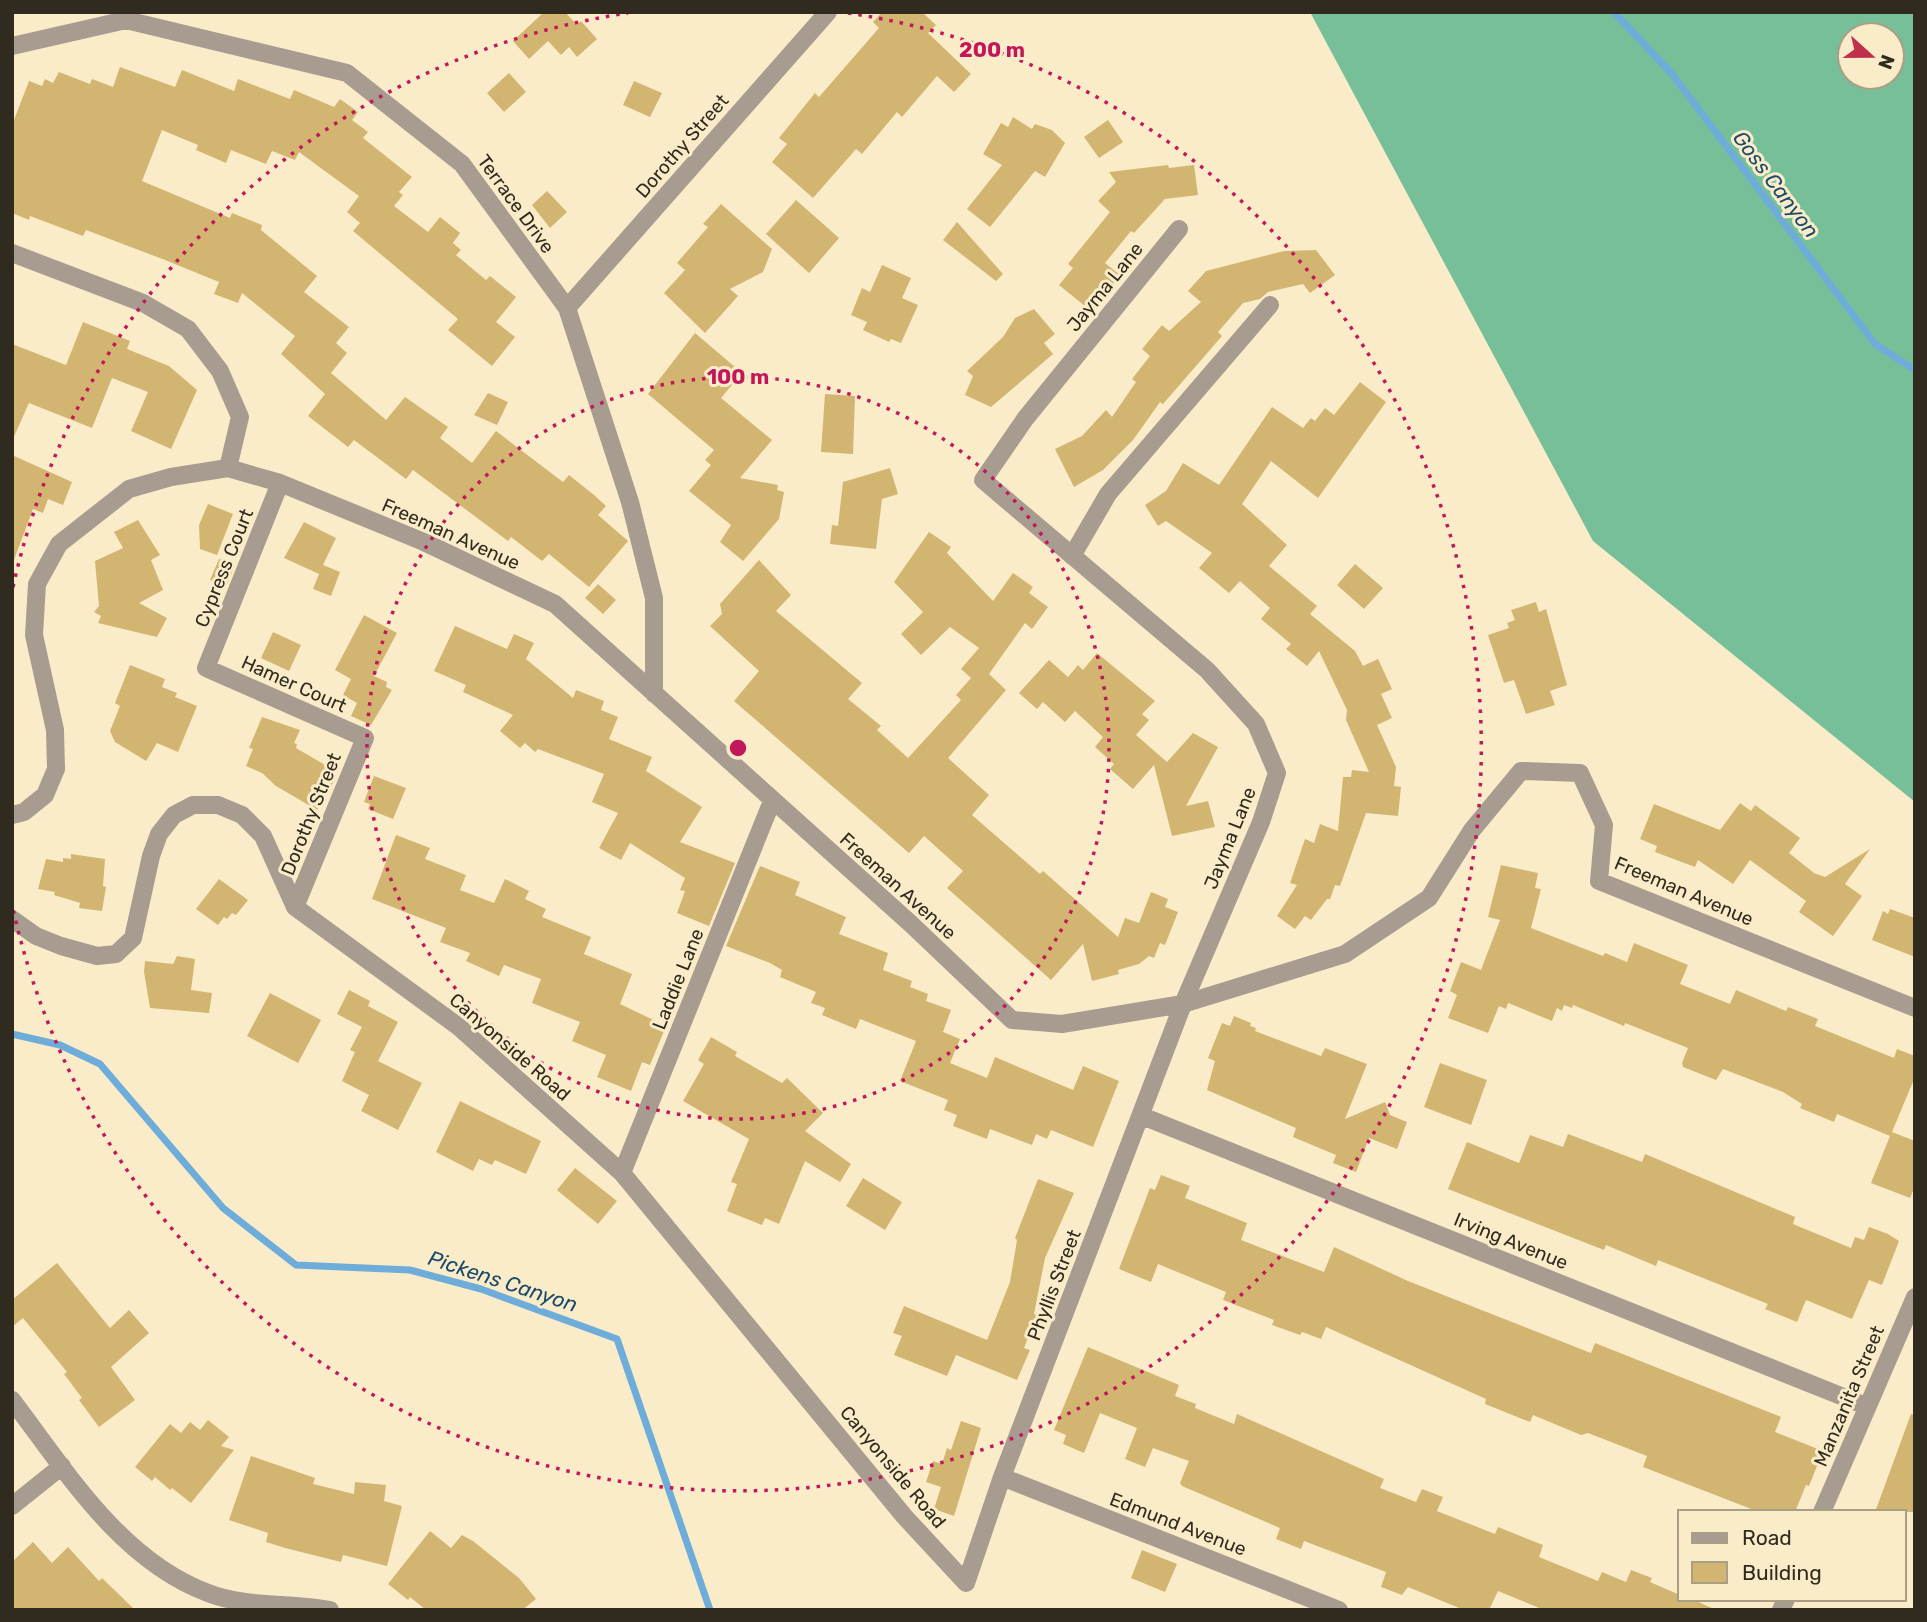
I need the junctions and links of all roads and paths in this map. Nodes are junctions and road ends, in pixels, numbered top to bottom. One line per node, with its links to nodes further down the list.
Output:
1 (828, 12): 6 (street, Dorothy Street)
2 (12, 46): 6 (street, Terrace Drive)
3 (1179, 229): 9 (street, Jayma Lane)
4 (12, 253): 7 (street)
5 (1270, 305): 9 (street)
6 (567, 308): 11 (street, Terrace Drive)
7 (228, 468): 8 (street, Freeman Avenue); 14 (street, Freeman Avenue)
8 (280, 483): 10 (street, Cypress Court); 11 (street, Freeman Avenue)
9 (1072, 556): 17 (street, Jayma Lane)
10 (206, 668): 12 (street, Hamer Court)
11 (654, 694): 13 (street, Freeman Avenue)
12 (365, 738): 15 (street, Dorothy Street)
13 (772, 801): 17 (street, Freeman Avenue); 20 (street, Laddie Lane)
14 (12, 815)
15 (295, 907): 16 (street, Canyonside Road); 20 (street, Canyonside Road)
16 (12, 919)
17 (1183, 1004): 18 (street, Freeman Avenue); 19 (street, Phyllis Street)
18 (1915, 1009)
19 (1142, 1116): 23 (street, Irving Avenue); 25 (street, Phyllis Street)
20 (622, 1173): 28 (street, Canyonside Road)
21 (1915, 1297): 23 (street, Manzanita Street)
22 (12, 1400): 24 (street)
23 (1866, 1406): 27 (street, Manzanita Street)
24 (62, 1466): 26 (street); 29 (street)
25 (1002, 1477): 28 (street, Phyllis Street); 30 (street, Edmund Avenue)
26 (12, 1506)
27 (1823, 1510)
28 (966, 1583)
29 (330, 1610)
30 (1339, 1610)

